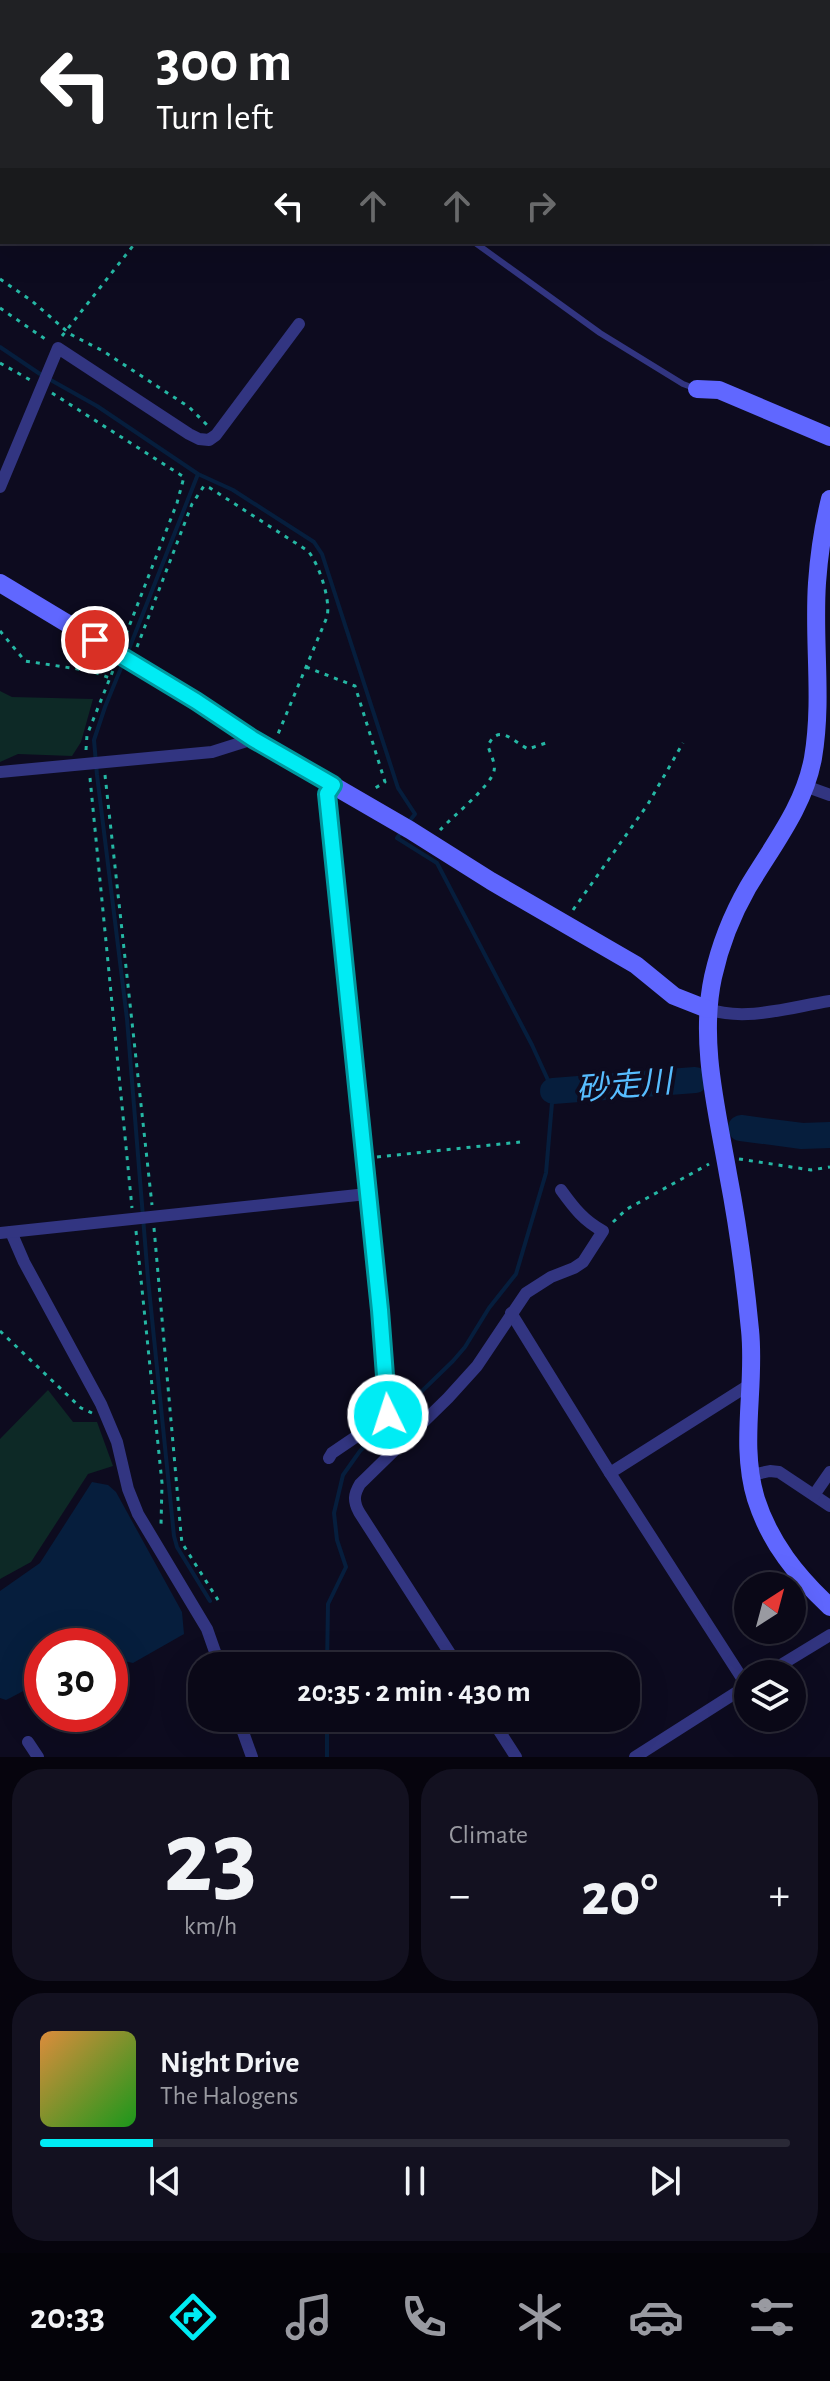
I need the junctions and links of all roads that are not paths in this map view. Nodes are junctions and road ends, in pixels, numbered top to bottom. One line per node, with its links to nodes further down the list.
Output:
1 (477, 244): 3 (lane)
2 (299, 324): 5 (street)
3 (697, 389): 4 (street)
4 (830, 437)
5 (0, 487)
6 (830, 499): 11 (street)
7 (0, 583): 8 (street)
8 (261, 744): 9 (street); 10 (street)
9 (0, 772)
10 (333, 785): 14 (street); 16 (street)
11 (805, 786): 12 (street); 14 (street)
12 (830, 795)
13 (830, 1001): 14 (street)
14 (707, 1009): 19 (street)
15 (561, 1190): 18 (street)
16 (367, 1194): 17 (street); 20 (street)
17 (5, 1232): 28 (street)
18 (511, 1313): 22 (street); 29 (street)
19 (749, 1385): 22 (street); 23 (street)
20 (329, 1458)
21 (830, 1472): 24 (street)
22 (610, 1473): 31 (street)
23 (751, 1475): 24 (street); 26 (street)
24 (814, 1495): 25 (street)
25 (830, 1506)
26 (830, 1607)
27 (830, 1635): 30 (street)
28 (215, 1652)
29 (449, 1652)
30 (789, 1660)
31 (734, 1666)
32 (734, 1694): 39 (street)
33 (243, 1732): 37 (street)
34 (500, 1732): 38 (street)
35 (28, 1742): 36 (street)
36 (38, 1757)
37 (252, 1757)
38 (516, 1757)
39 (635, 1757)

